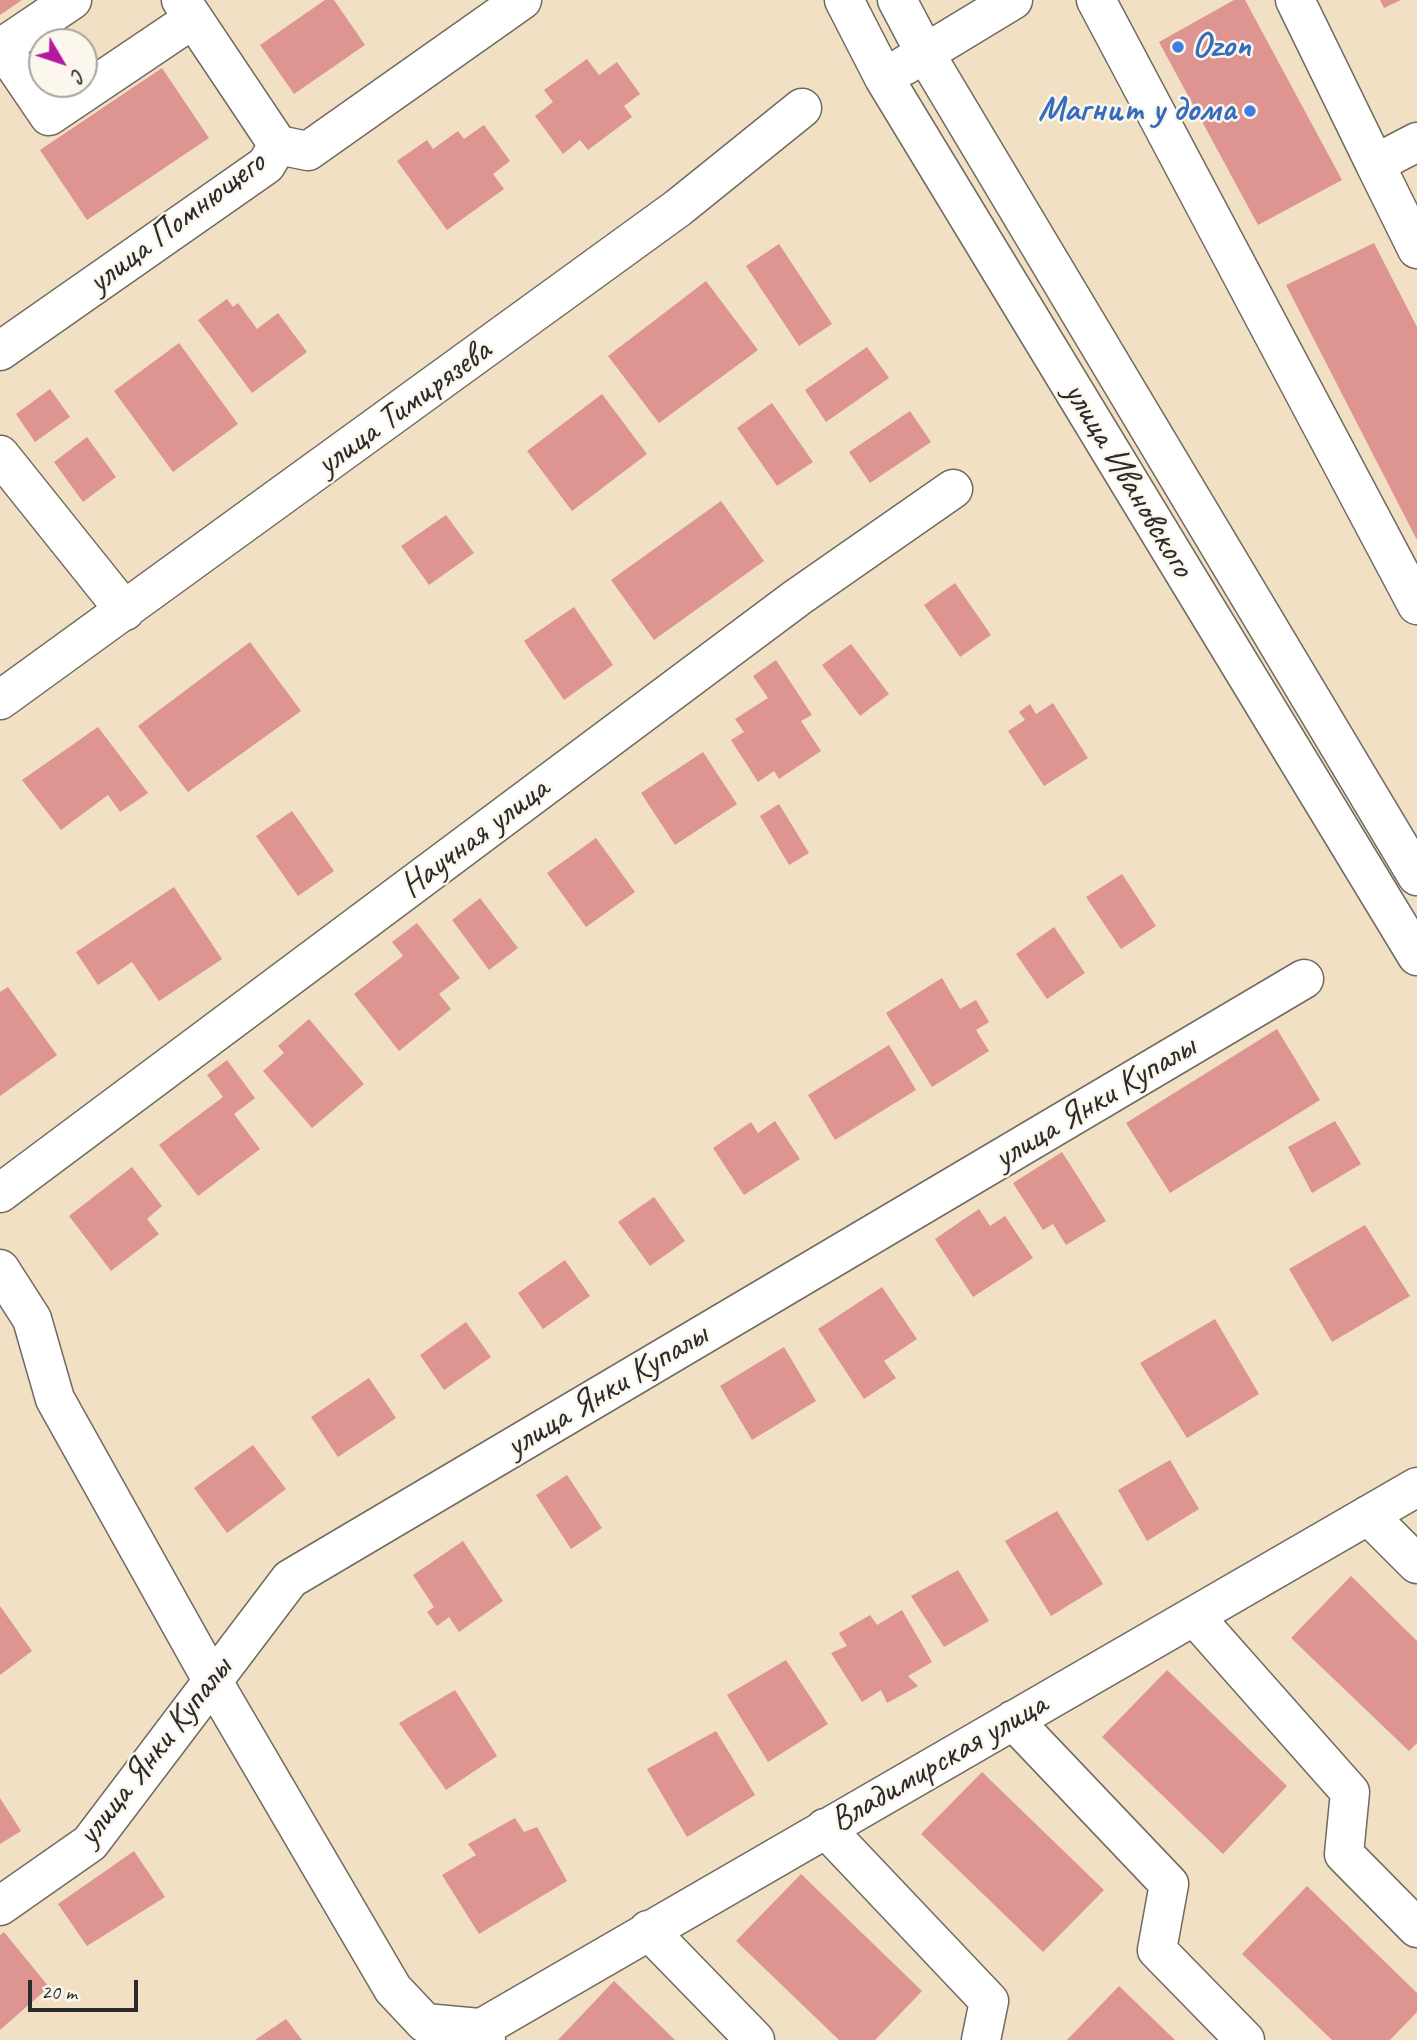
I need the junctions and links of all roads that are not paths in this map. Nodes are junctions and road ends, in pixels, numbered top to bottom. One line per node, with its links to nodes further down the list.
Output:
1 (72, 0): 8 (street)
2 (522, 0): 13 (street)
3 (844, 0): 10 (street, улица Ивановского)
4 (897, 0): 9 (street, улица Ивановского)
5 (1013, 0): 9 (street)
6 (1096, 0): 19 (street)
7 (1295, 0): 14 (street)
8 (187, 9): 13 (street, улица Помнющего)
9 (926, 55): 10 (street); 22 (street, улица Ивановского)
10 (884, 78): 23 (street, улица Ивановского)
11 (802, 108): 20 (street, улица Тимирязева)
12 (1417, 142): 14 (street)
13 (278, 145): 16 (street, улица Помнющего)
14 (1375, 164): 15 (street)
15 (1417, 250)
16 (0, 351)
17 (0, 455): 20 (street)
18 (953, 489): 25 (street, Научная улица)
19 (1417, 605)
20 (125, 611): 21 (street, улица Тимирязева)
21 (0, 699)
22 (1417, 876)
23 (1417, 956)
24 (1304, 979): 31 (street, улица Янки Купалы)
25 (0, 1193)
26 (0, 1269): 31 (street)
27 (1417, 1487): 28 (street, Владимирская улица)
28 (1368, 1515): 29 (street); 30 (street, Владимирская улица)
29 (1417, 1564)
30 (1194, 1616): 32 (street, Владимирская улица); 35 (street)
31 (212, 1680): 34 (street, улица Янки Купалы); 37 (street)
32 (1013, 1720): 33 (street, Владимирская улица); 40 (street)
33 (825, 1828): 36 (street, Владимирская улица); 39 (street)
34 (0, 1906)
35 (1417, 1928)
36 (648, 1930): 37 (street, Владимирская улица); 38 (street)
37 (476, 2036)
38 (755, 2040)
39 (981, 2040)
40 (1245, 2040)

